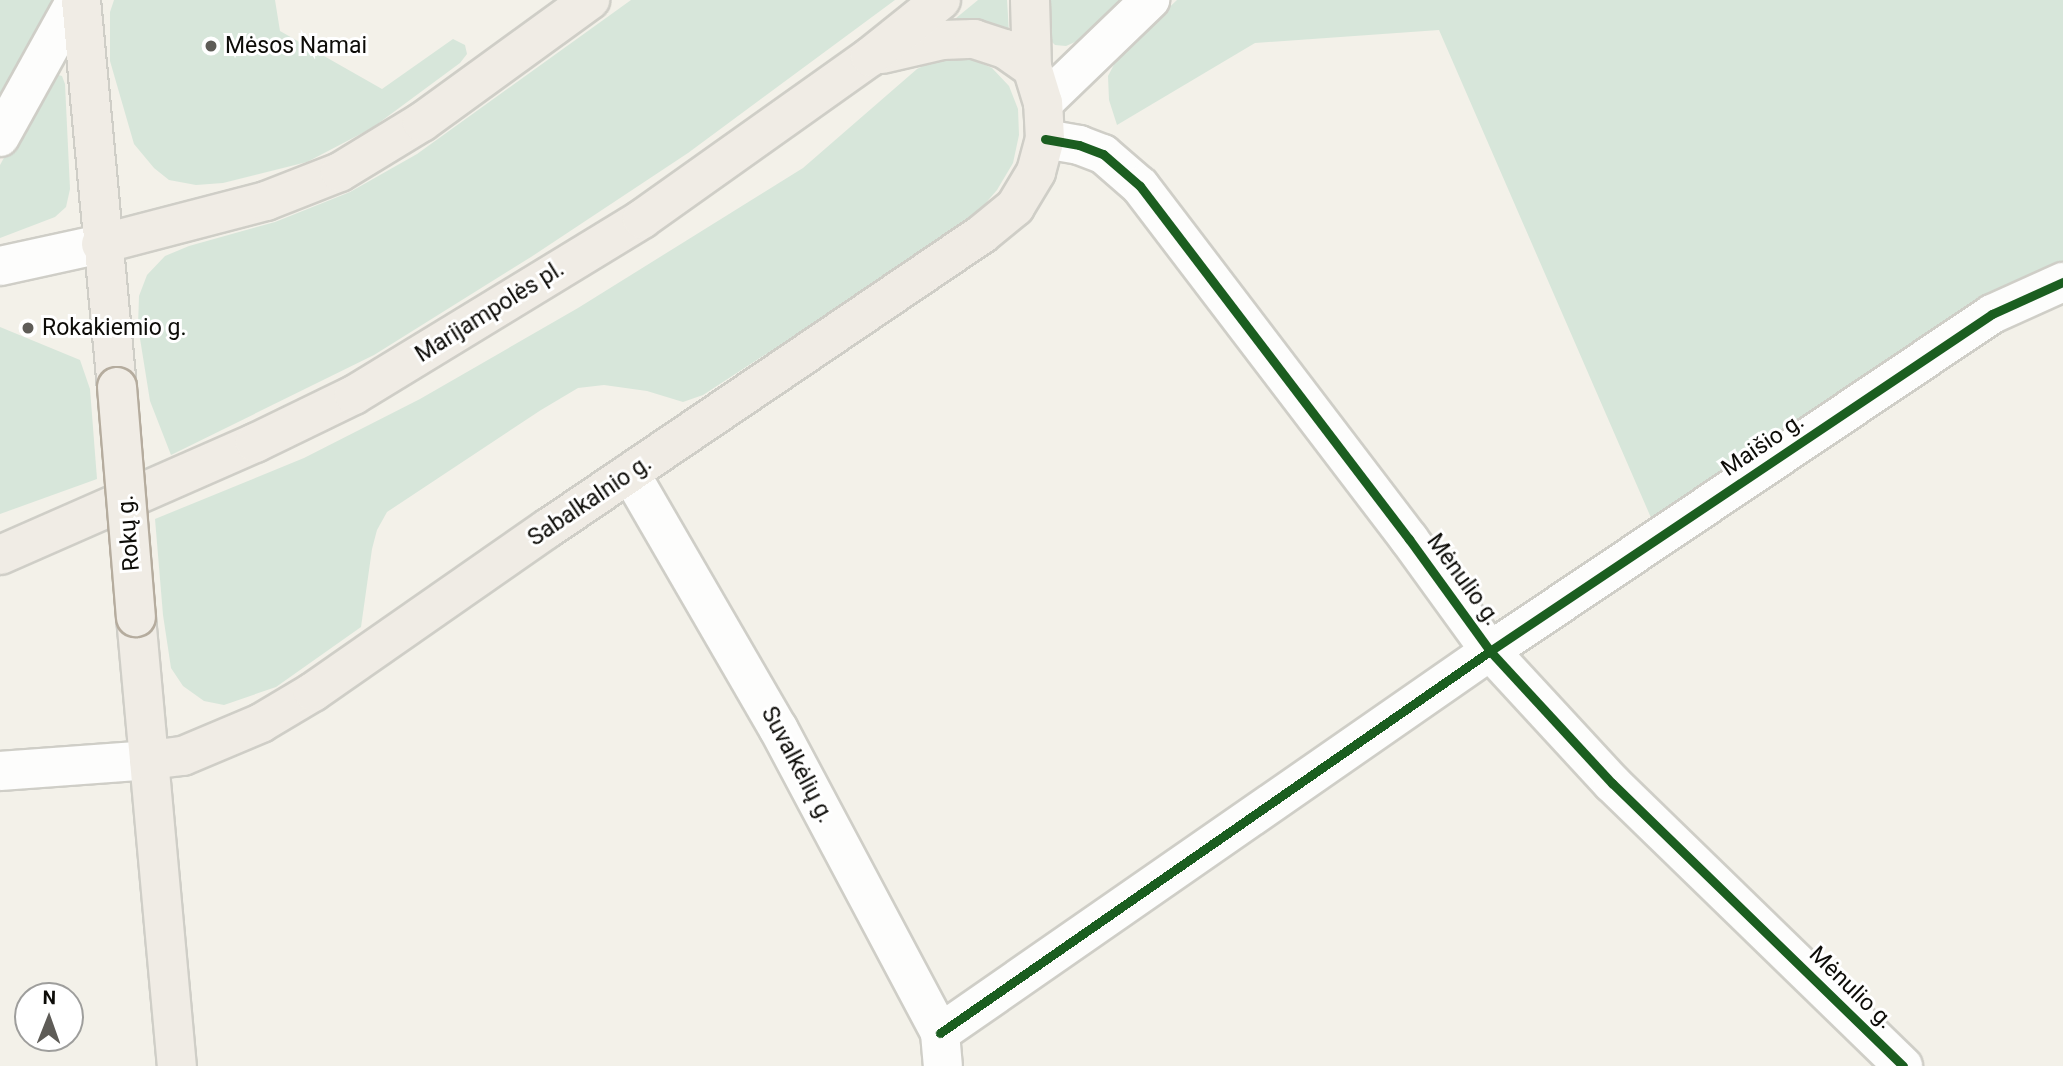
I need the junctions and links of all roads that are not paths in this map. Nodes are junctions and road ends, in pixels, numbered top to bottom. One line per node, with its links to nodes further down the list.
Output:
1 (78, 0): 9 (street); 10 (main road, Rokų g.)
2 (590, 0): 10 (main road)
3 (941, 0): 6 (main road, Marijampolės pl.)
4 (1030, 0): 8 (main road, Sabalkalnio g.)
5 (1150, 0): 8 (street)
6 (914, 14): 7 (main road, Marijampolės pl.)
7 (870, 57): 8 (main road); 14 (main road, Marijampolės pl.)
8 (1040, 103): 13 (main road, Sabalkalnio g.); 15 (street, Mėnulio g.)
9 (0, 137)
10 (101, 244): 11 (street); 16 (main road, Rokų g., bridge)
11 (0, 266)
12 (2063, 282): 15 (street, Maišio g.)
13 (630, 473): 16 (main road, Sabalkalnio g.); 18 (street, Suvalkėlių g.)
14 (0, 555)
15 (1490, 651): 18 (street, Maišio g.); 20 (street, Mėnulio g.)
16 (149, 760): 17 (street, Sabalkalnio g.); 19 (main road, Rokų g.)
17 (0, 771)
18 (942, 1049)
19 (177, 1066)
20 (1903, 1066)

